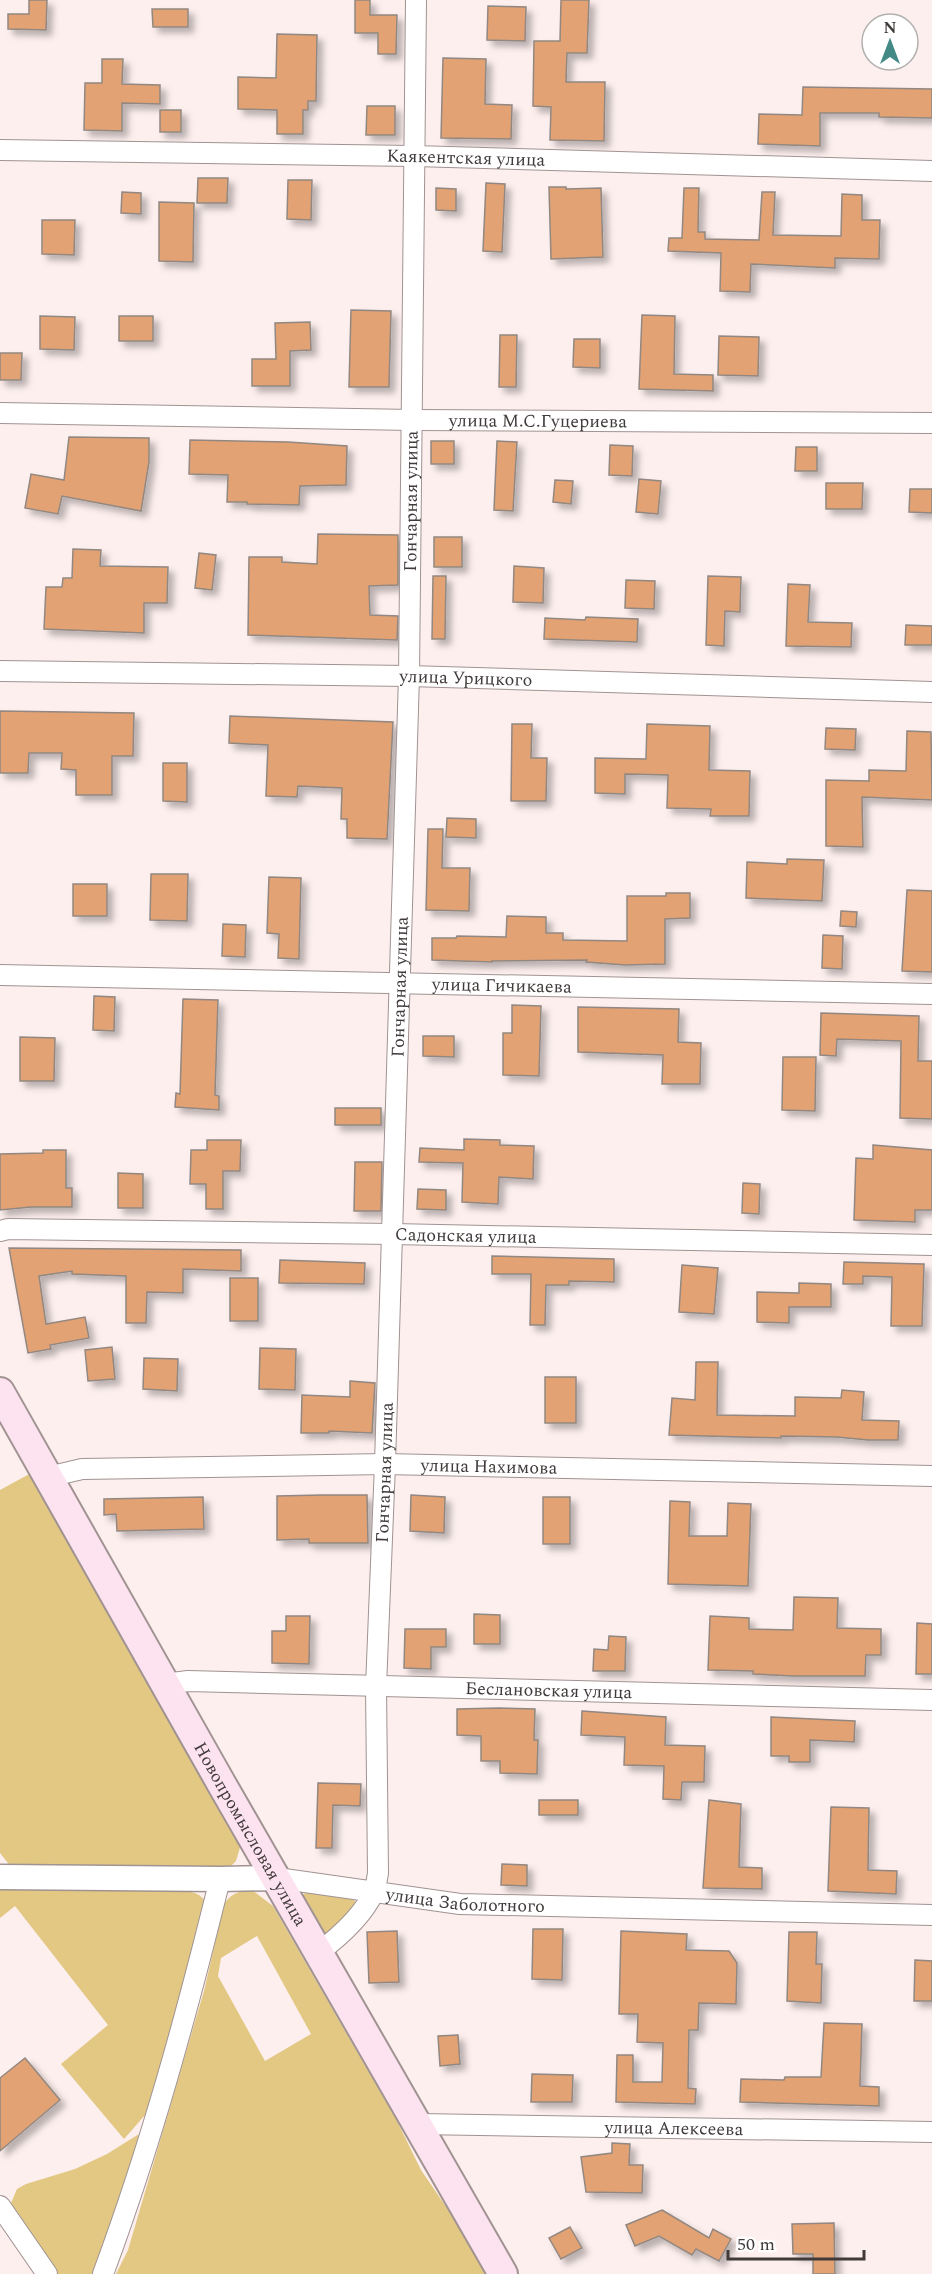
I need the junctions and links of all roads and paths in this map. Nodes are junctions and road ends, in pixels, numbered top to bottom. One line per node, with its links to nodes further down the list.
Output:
1 (416, 0): 3 (street, Гончарная улица)
2 (0, 150): 3 (street, Каякентская улица)
3 (414, 156): 4 (street, Каякентская улица); 6 (street, Гончарная улица)
4 (932, 171)
5 (0, 412): 6 (street, улица М.С.Гуцериева)
6 (412, 420): 7 (street, улица М.С.Гуцериева); 9 (street, Гончарная улица)
7 (932, 423)
8 (0, 671): 9 (street, улица Урицкого)
9 (409, 676): 10 (street, улица Урицкого); 12 (street, Гончарная улица)
10 (932, 692)
11 (0, 975): 12 (street, улица Гичикаева)
12 (399, 983): 13 (street, улица Гичикаева); 15 (street, Гончарная улица)
13 (932, 994)
14 (0, 1231): 15 (street, Садонская улица)
15 (393, 1234): 16 (street, Садонская улица); 18 (street, Гончарная улица)
16 (932, 1245)
17 (0, 1392): 20 (main road, Новопромысловая улица)
18 (386, 1464): 19 (street, улица Нахимова); 20 (street, улица Нахимова); 22 (street, Гончарная улица)
19 (932, 1476)
20 (48, 1477): 21 (main road, Новопромысловая улица)
21 (165, 1684): 22 (street, Беслановская улица); 25 (main road, Новопромысловая улица)
22 (376, 1687): 23 (street, Беслановская улица); 27 (street, Гончарная улица)
23 (932, 1700)
24 (0, 1877): 26 (street, улица Заболотного)
25 (277, 1878): 26 (street, улица Заболотного); 27 (street, улица Заболотного); 29 (main road, Новопромысловая улица)
26 (220, 1879): 34 (street)
27 (374, 1891): 28 (street, улица Заболотного); 29 (street, Гончарная улица)
28 (932, 1916)
29 (319, 1952): 30 (main road, Новопромысловая улица)
30 (418, 2124): 31 (street, улица Алексеева); 35 (main road, Новопромысловая улица)
31 (932, 2132)
32 (0, 2206): 33 (street)
33 (46, 2274)
34 (103, 2274)
35 (503, 2274)

